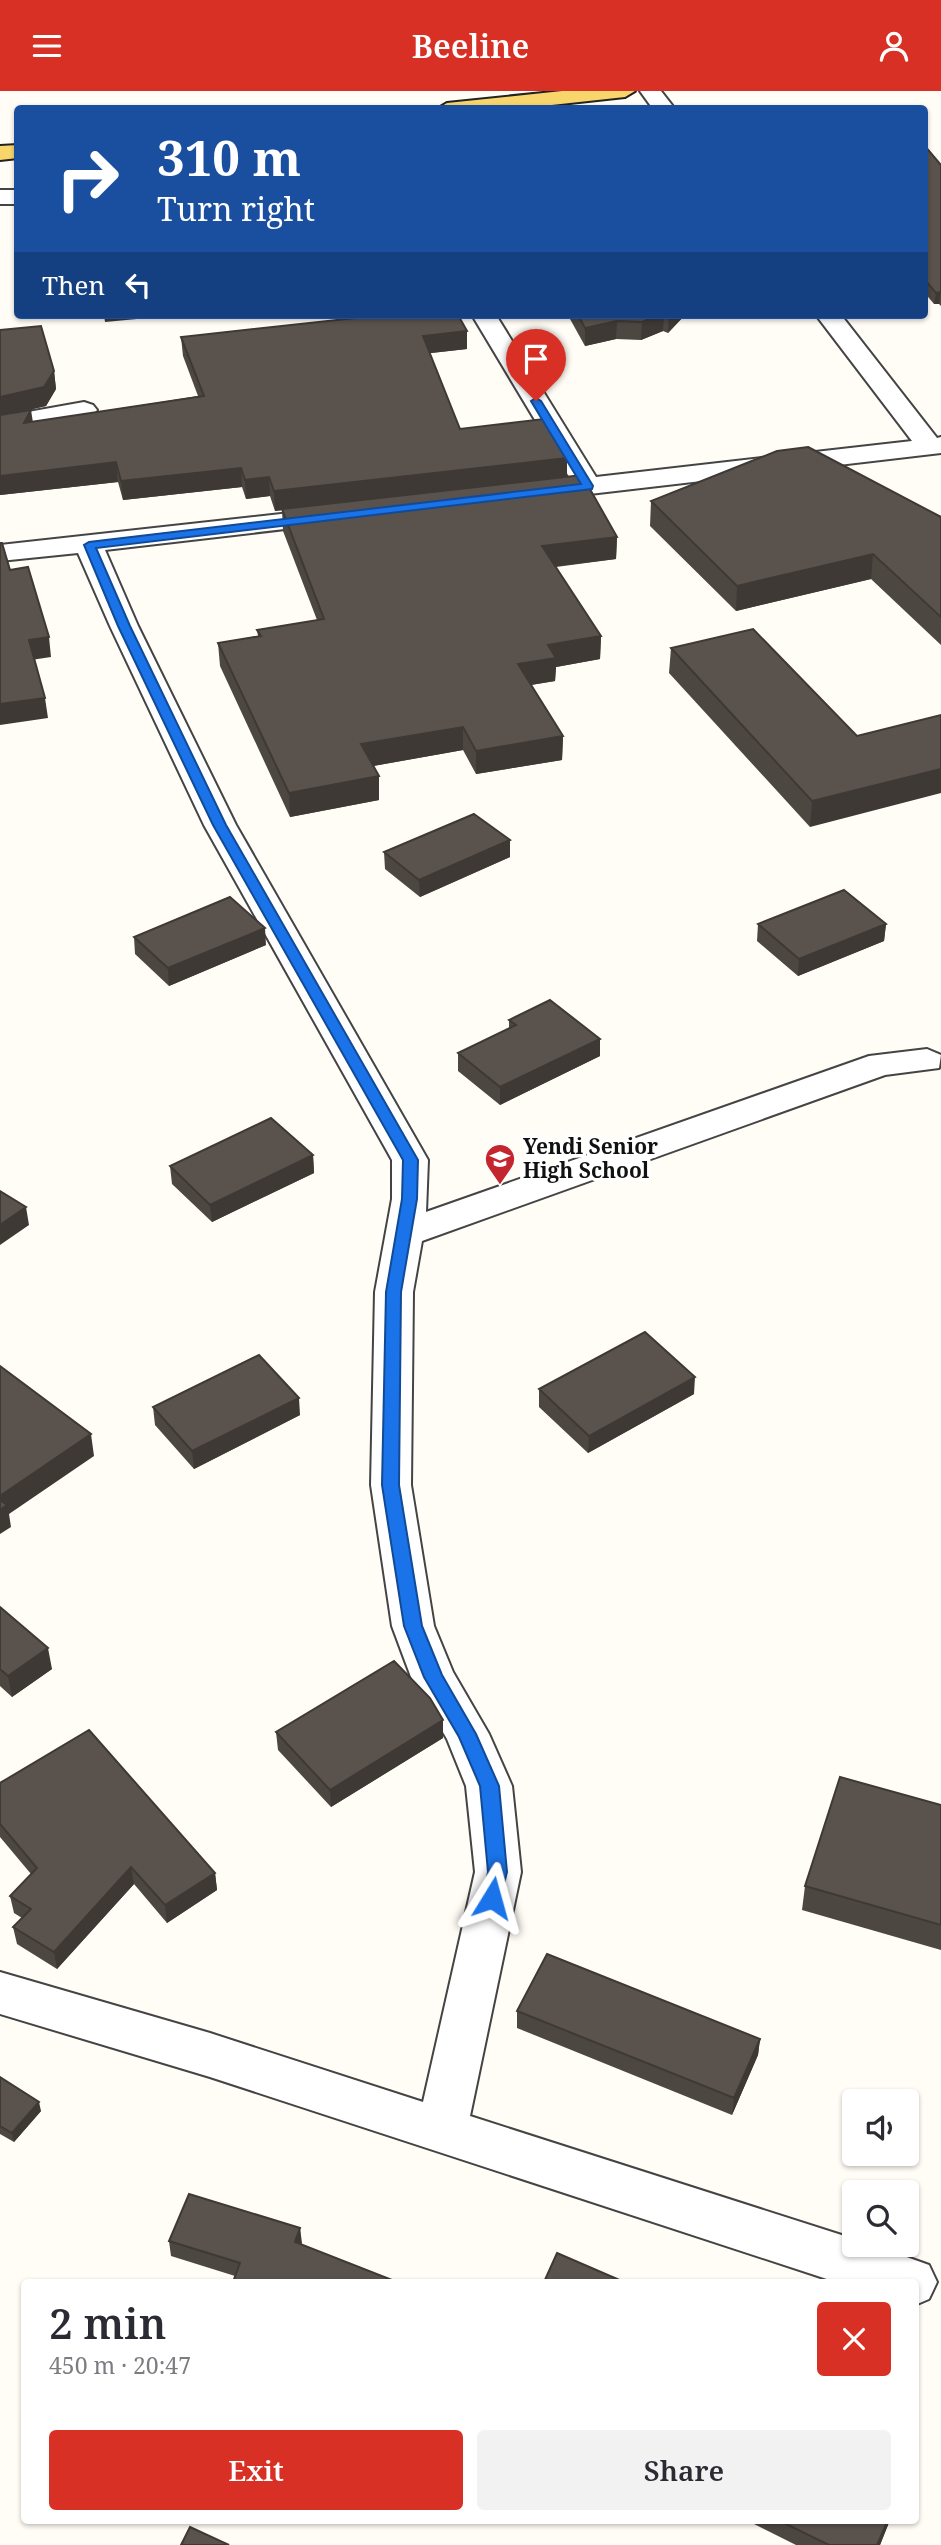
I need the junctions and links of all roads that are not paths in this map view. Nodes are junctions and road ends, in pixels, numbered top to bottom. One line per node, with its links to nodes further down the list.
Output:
1 (625, 91): 3 (main road)
2 (650, 91): 4 (street)
3 (487, 105)
4 (662, 105)
5 (486, 319): 10 (street)
6 (831, 319): 9 (street)
7 (84, 411): 8 (street)
8 (0, 425)
9 (935, 445): 10 (street)
10 (588, 486): 11 (street)
11 (519, 495)
12 (366, 512): 13 (street)
13 (89, 545): 14 (street); 16 (street)
14 (0, 553)
15 (927, 1060): 16 (street)
16 (402, 1234): 18 (street)
17 (0, 1993): 18 (street)
18 (442, 2130): 19 (street)
19 (901, 2279)
20 (919, 2285): 21 (street)
21 (941, 2292)

